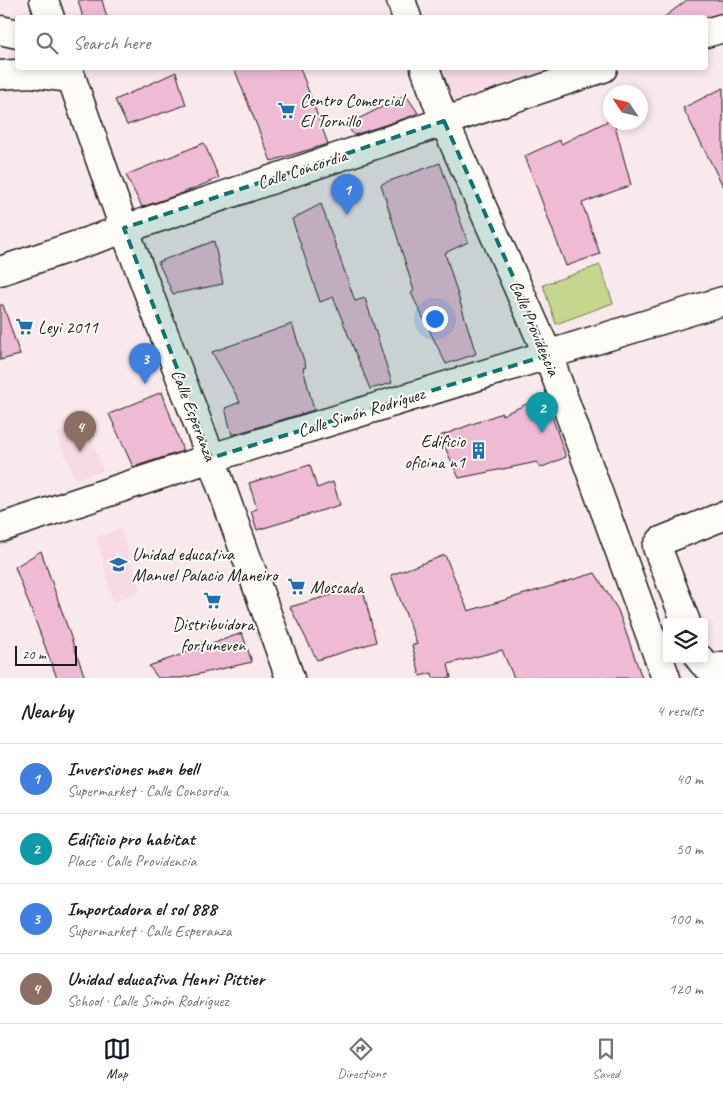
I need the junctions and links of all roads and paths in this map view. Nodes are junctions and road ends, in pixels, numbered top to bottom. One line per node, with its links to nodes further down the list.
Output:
1 (44, 0): 3 (street)
2 (400, 0): 4 (street)
3 (49, 15)
4 (406, 15)
5 (723, 28): 7 (street)
6 (0, 30): 8 (street)
7 (708, 32)
8 (15, 33)
9 (426, 70): 13 (street, Calle Providencia)
10 (597, 70): 13 (street, Calle Concordia)
11 (69, 73): 12 (street); 14 (street, Calle Esperanza)
12 (0, 75)
13 (444, 122): 14 (street, Calle Concordia); 17 (street, Calle Providencia)
14 (124, 228): 15 (street, Calle Concordia); 18 (street, Calle Esperanza)
15 (0, 271)
16 (723, 301): 17 (street, Calle Simón Rodríguez)
17 (548, 356): 18 (street, Calle Simón Rodríguez); 25 (street, Calle Providencia)
18 (211, 458): 20 (street, Calle Simón Rodríguez); 24 (street, Calle Esperanza)
19 (723, 516): 21 (street)
20 (0, 528)
21 (684, 618)
22 (704, 663): 23 (street)
23 (723, 666)
24 (290, 678)
25 (666, 678)

